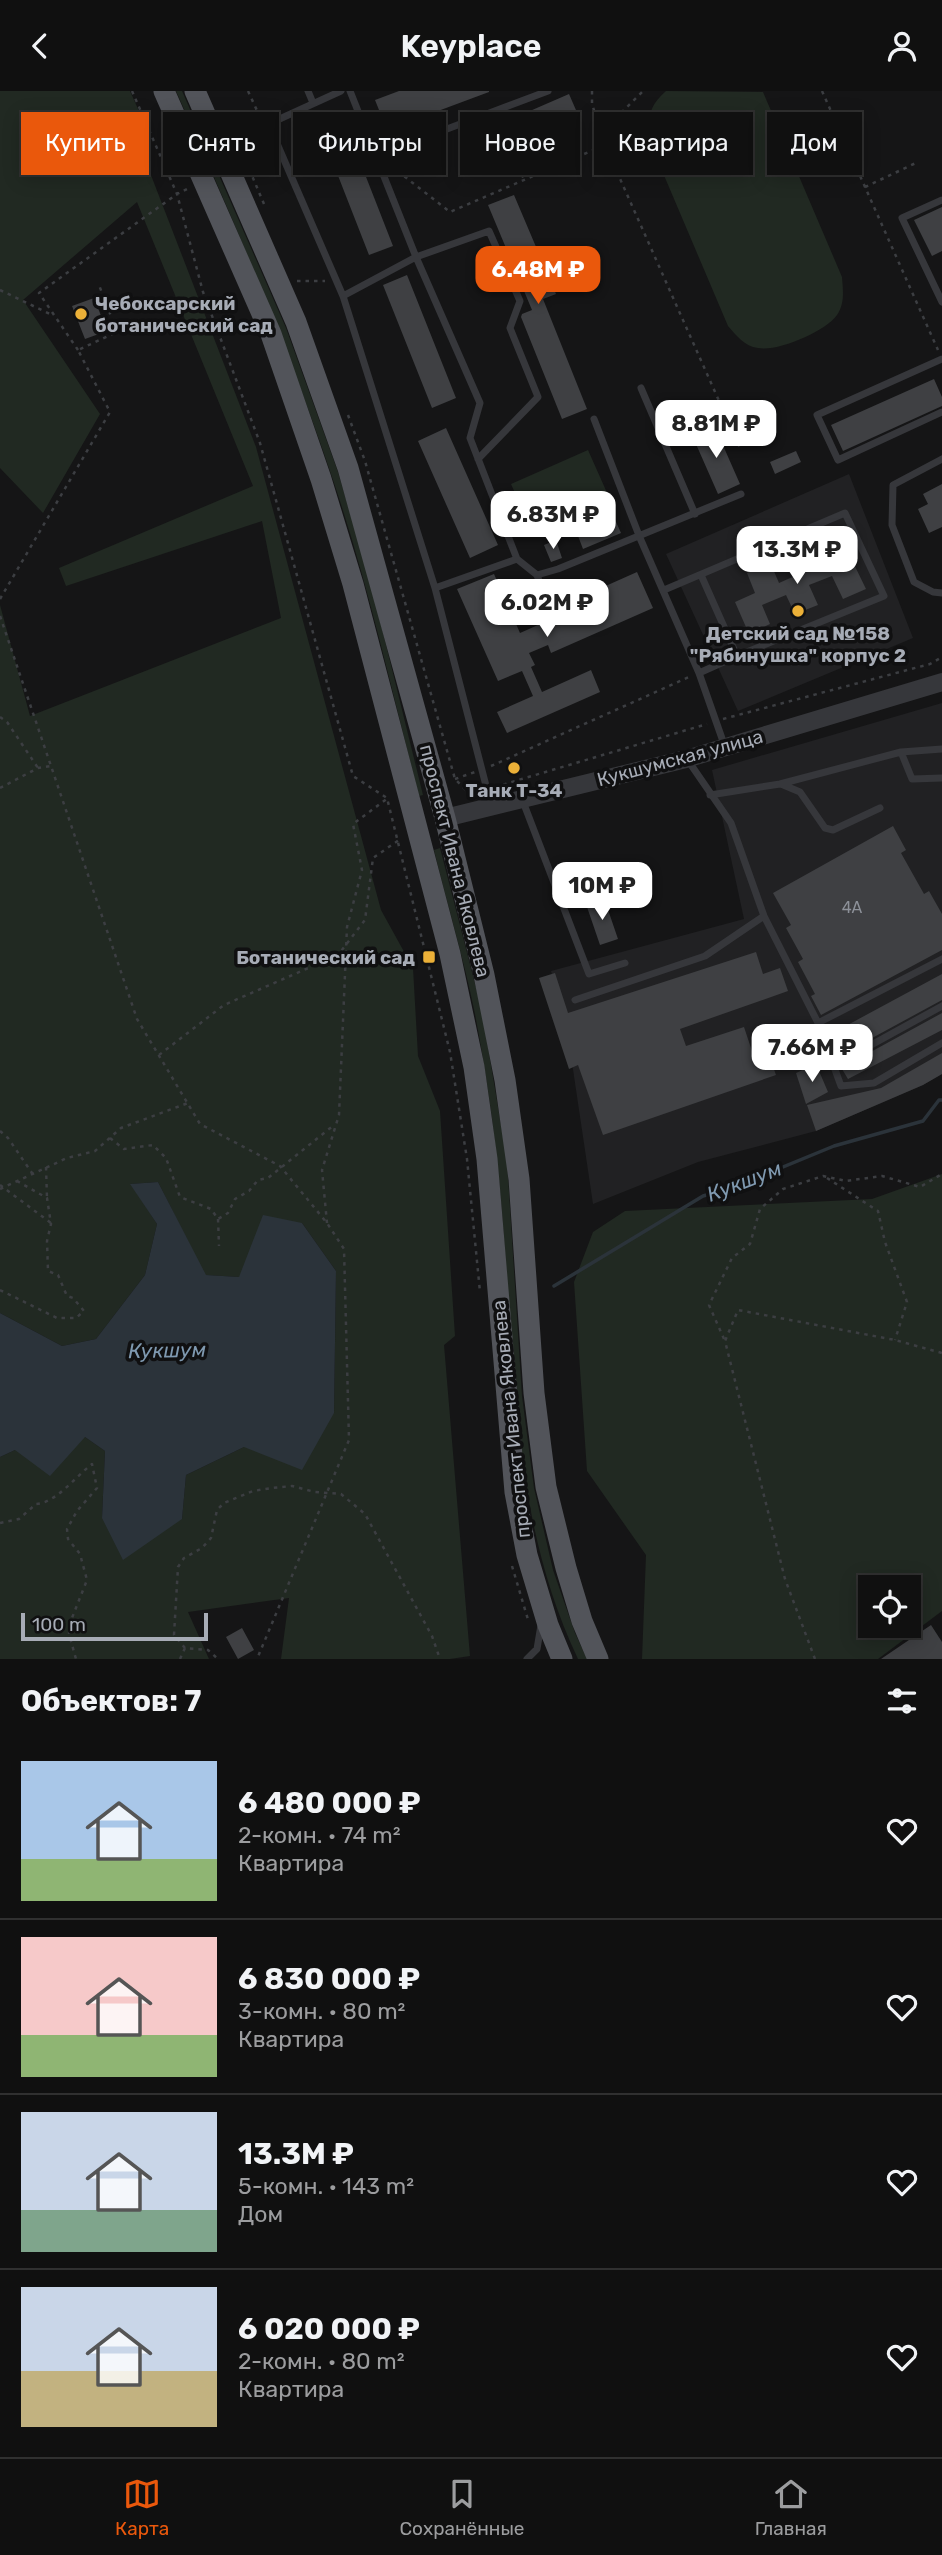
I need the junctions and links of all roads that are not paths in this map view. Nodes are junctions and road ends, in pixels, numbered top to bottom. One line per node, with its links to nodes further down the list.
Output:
1 (164, 91): 49 (main road, проспект Ивана Яковлева)
2 (195, 91): 8 (main road, проспект Ивана Яковлева)
3 (308, 91): 7 (lane)
4 (341, 91): 7 (lane)
5 (350, 91): 9 (lane)
6 (548, 91): 11 (lane)
7 (313, 103): 10 (lane)
8 (204, 112)
9 (359, 112)
10 (279, 117)
11 (446, 129)
12 (279, 154): 17 (lane)
13 (232, 175): 48 (main road, проспект Ивана Яковлева)
14 (385, 175): 16 (lane)
15 (942, 200): 18 (lane)
16 (416, 257): 17 (lane); 23 (lane); 23 (lane)
17 (344, 296): 31 (lane)
18 (942, 302)
19 (942, 359): 21 (lane)
20 (642, 388): 26 (lane)
21 (942, 412)
22 (594, 419): 27 (lane)
23 (478, 459): 28 (lane)
24 (942, 459): 33 (lane)
25 (741, 494): 26 (lane)
26 (695, 514): 27 (lane)
27 (640, 537): 29 (lane); 32 (lane)
28 (517, 559): 29 (lane); 31 (lane)
29 (537, 575): 34 (lane)
30 (701, 575): 32 (lane); 35 (lane); 35 (lane)
31 (435, 588): 46 (lane)
32 (664, 590): 36 (lane)
33 (942, 593)
34 (548, 607)
35 (737, 656): 36 (lane)
36 (698, 673): 38 (lane)
37 (942, 682): 38 (street, Кукшумская улица)
38 (726, 748): 41 (street, Кукшумская улица)
39 (942, 749): 40 (lane)
40 (901, 752): 42 (lane); 43 (lane)
41 (687, 759): 44 (lane); 45 (street, Кукшумская улица)
42 (942, 778)
43 (780, 783): 44 (lane); 47 (lane)
44 (710, 795): 50 (lane)
45 (522, 798): 46 (street, Кукшумская улица); 52 (lane)
46 (492, 806): 48 (street, Кукшумская улица)
47 (880, 808)
48 (445, 818): 49 (main road, Кукшумская улица); 60 (main road, проспект Ивана Яковлева)
49 (416, 826): 58 (main road, проспект Ивана Яковлева)
50 (764, 916): 53 (lane); 55 (lane)
51 (942, 959): 55 (lane)
52 (625, 963)
53 (575, 1000)
54 (942, 1006): 57 (lane)
55 (818, 1023): 57 (lane)
56 (942, 1043): 57 (lane)
57 (833, 1066)
58 (551, 1655): 59 (lane)
59 (527, 1659)
60 (598, 1659)

